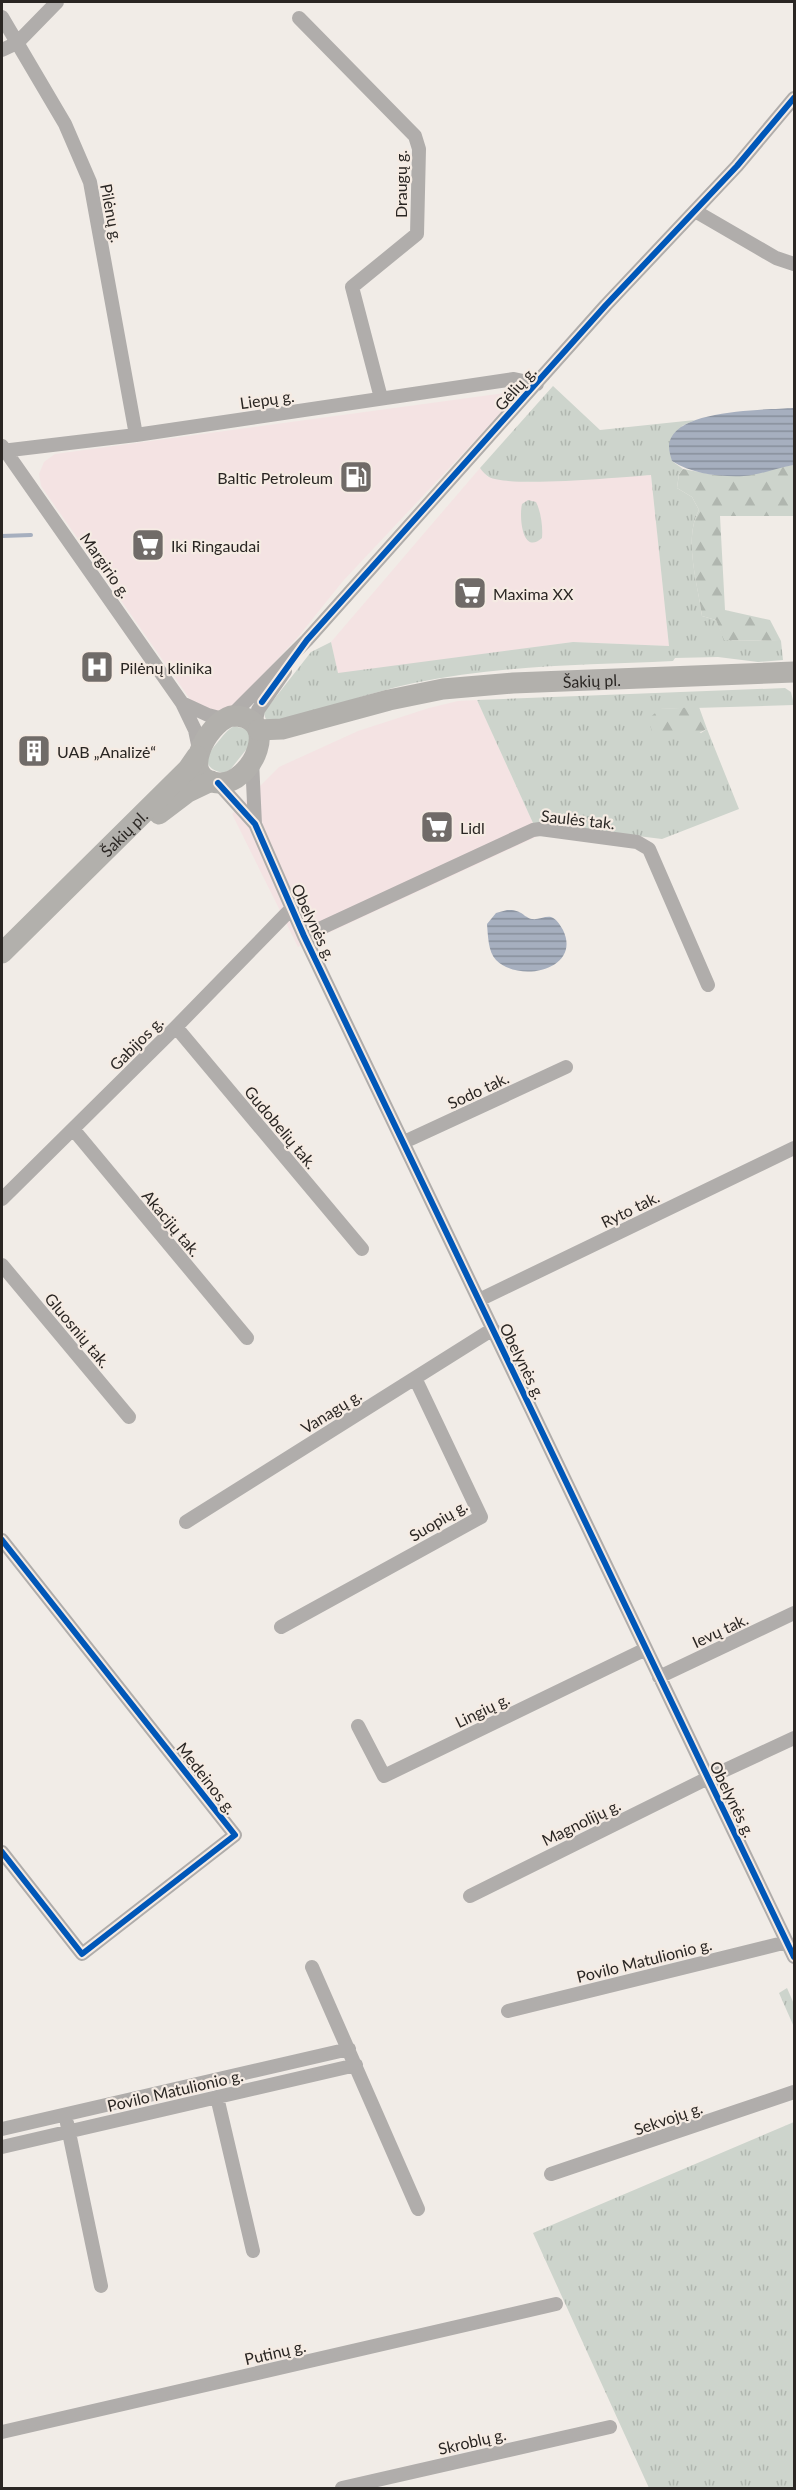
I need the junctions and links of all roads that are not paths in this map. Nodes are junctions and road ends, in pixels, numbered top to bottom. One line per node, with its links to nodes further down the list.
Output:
1 (57, 2): 4 (street)
2 (2, 17): 4 (street, Pilėnų g.)
3 (299, 18): 10 (street, Draugų g.)
4 (17, 42): 5 (street); 11 (street, Pilėnų g.)
5 (2, 50)
6 (795, 98): 7 (street, Gėlių g.)
7 (695, 212): 8 (street); 9 (street, Gėlių g.)
8 (795, 264)
9 (537, 384): 10 (street, Liepų g.); 13 (street, Gėlių g.)
10 (381, 398): 11 (street, Liepų g.)
11 (136, 435): 12 (street, Liepų g.)
12 (2, 449): 16 (street, Margirio g.)
13 (307, 640): 17 (street, Gėlių g.); 18 (street, Gėlių g.)
14 (795, 672): 15 (main road, Šakių pl.)
15 (389, 700): 18 (main road, Šakių pl.); 20 (main road, Šakių pl.)
16 (182, 704): 17 (street); 19 (street, Margirio g.)
17 (227, 717): 18 (main road); 19 (main road)
18 (257, 728): 20 (main road)
19 (198, 752): 21 (main road); 23 (main road, Šakių pl.)
20 (255, 757): 21 (main road); 22 (street, Obelynės g.)
21 (215, 782): 22 (street, Obelynės g.); 23 (main road, Šakių pl.)
22 (255, 824): 24 (street, Obelynės g.)
23 (73, 883): 26 (main road, Šakių pl.)
24 (292, 908): 25 (street, Obelynės g.); 28 (street, Gabijos g.)
25 (304, 936): 27 (street, Saulės tak.); 31 (street, Obelynės g.)
26 (2, 953)
27 (708, 985)
28 (176, 1027): 30 (street, Gabijos g.); 34 (street, Gudobelių tak.)
29 (566, 1067): 31 (street, Sodo tak.)
30 (73, 1129): 33 (street, Gabijos g.); 38 (street, Akacijų tak.)
31 (404, 1142): 36 (street, Obelynės g.)
32 (795, 1148): 36 (street, Ryto tak.)
33 (2, 1199)
34 (362, 1249)
35 (2, 1264): 40 (street, Gluosnių tak.)
36 (479, 1300): 37 (street, Obelynės g.)
37 (493, 1329): 39 (street, Vanagų g.); 45 (street, Obelynės g.)
38 (247, 1338)
39 (415, 1378): 41 (street, Vanagų g.); 44 (street, Suopių g.)
40 (129, 1417)
41 (186, 1522)
42 (2, 1540): 50 (street, Medeinos g.)
43 (795, 1613): 46 (street, Ievų tak.)
44 (281, 1627)
45 (646, 1649): 46 (street, Obelynės g.); 47 (street, Lingių g.)
46 (659, 1677): 49 (street, Obelynės g.)
47 (358, 1726)
48 (795, 1738): 49 (street, Magnolijų g.)
49 (708, 1778): 51 (street, Magnolijų g.); 52 (street, Obelynės g.)
50 (2, 1852)
51 (470, 1896)
52 (787, 1941): 53 (street, Obelynės g.); 55 (street, Povilo Matulionio g.)
53 (795, 1957)
54 (312, 1967): 56 (street)
55 (508, 2011)
56 (349, 2049): 57 (street); 60 (street, Povilo Matulionio g.)
57 (356, 2065): 59 (street, Povilo Matulionio g.); 65 (street)
58 (795, 2092): 64 (street, Sekvojų g.)
59 (217, 2097): 62 (street, Povilo Matulionio g.); 66 (street)
60 (65, 2114): 61 (street, Povilo Matulionio g.); 62 (street)
61 (2, 2129)
62 (69, 2131): 63 (street, Povilo Matulionio g.); 67 (street)
63 (2, 2147)
64 (551, 2174)
65 (418, 2209)
66 (253, 2251)
67 (101, 2286)
68 (556, 2304): 70 (street, Putinų g.)
69 (610, 2427): 71 (street, Skroblų g.)
70 (2, 2432)
71 (342, 2488)

